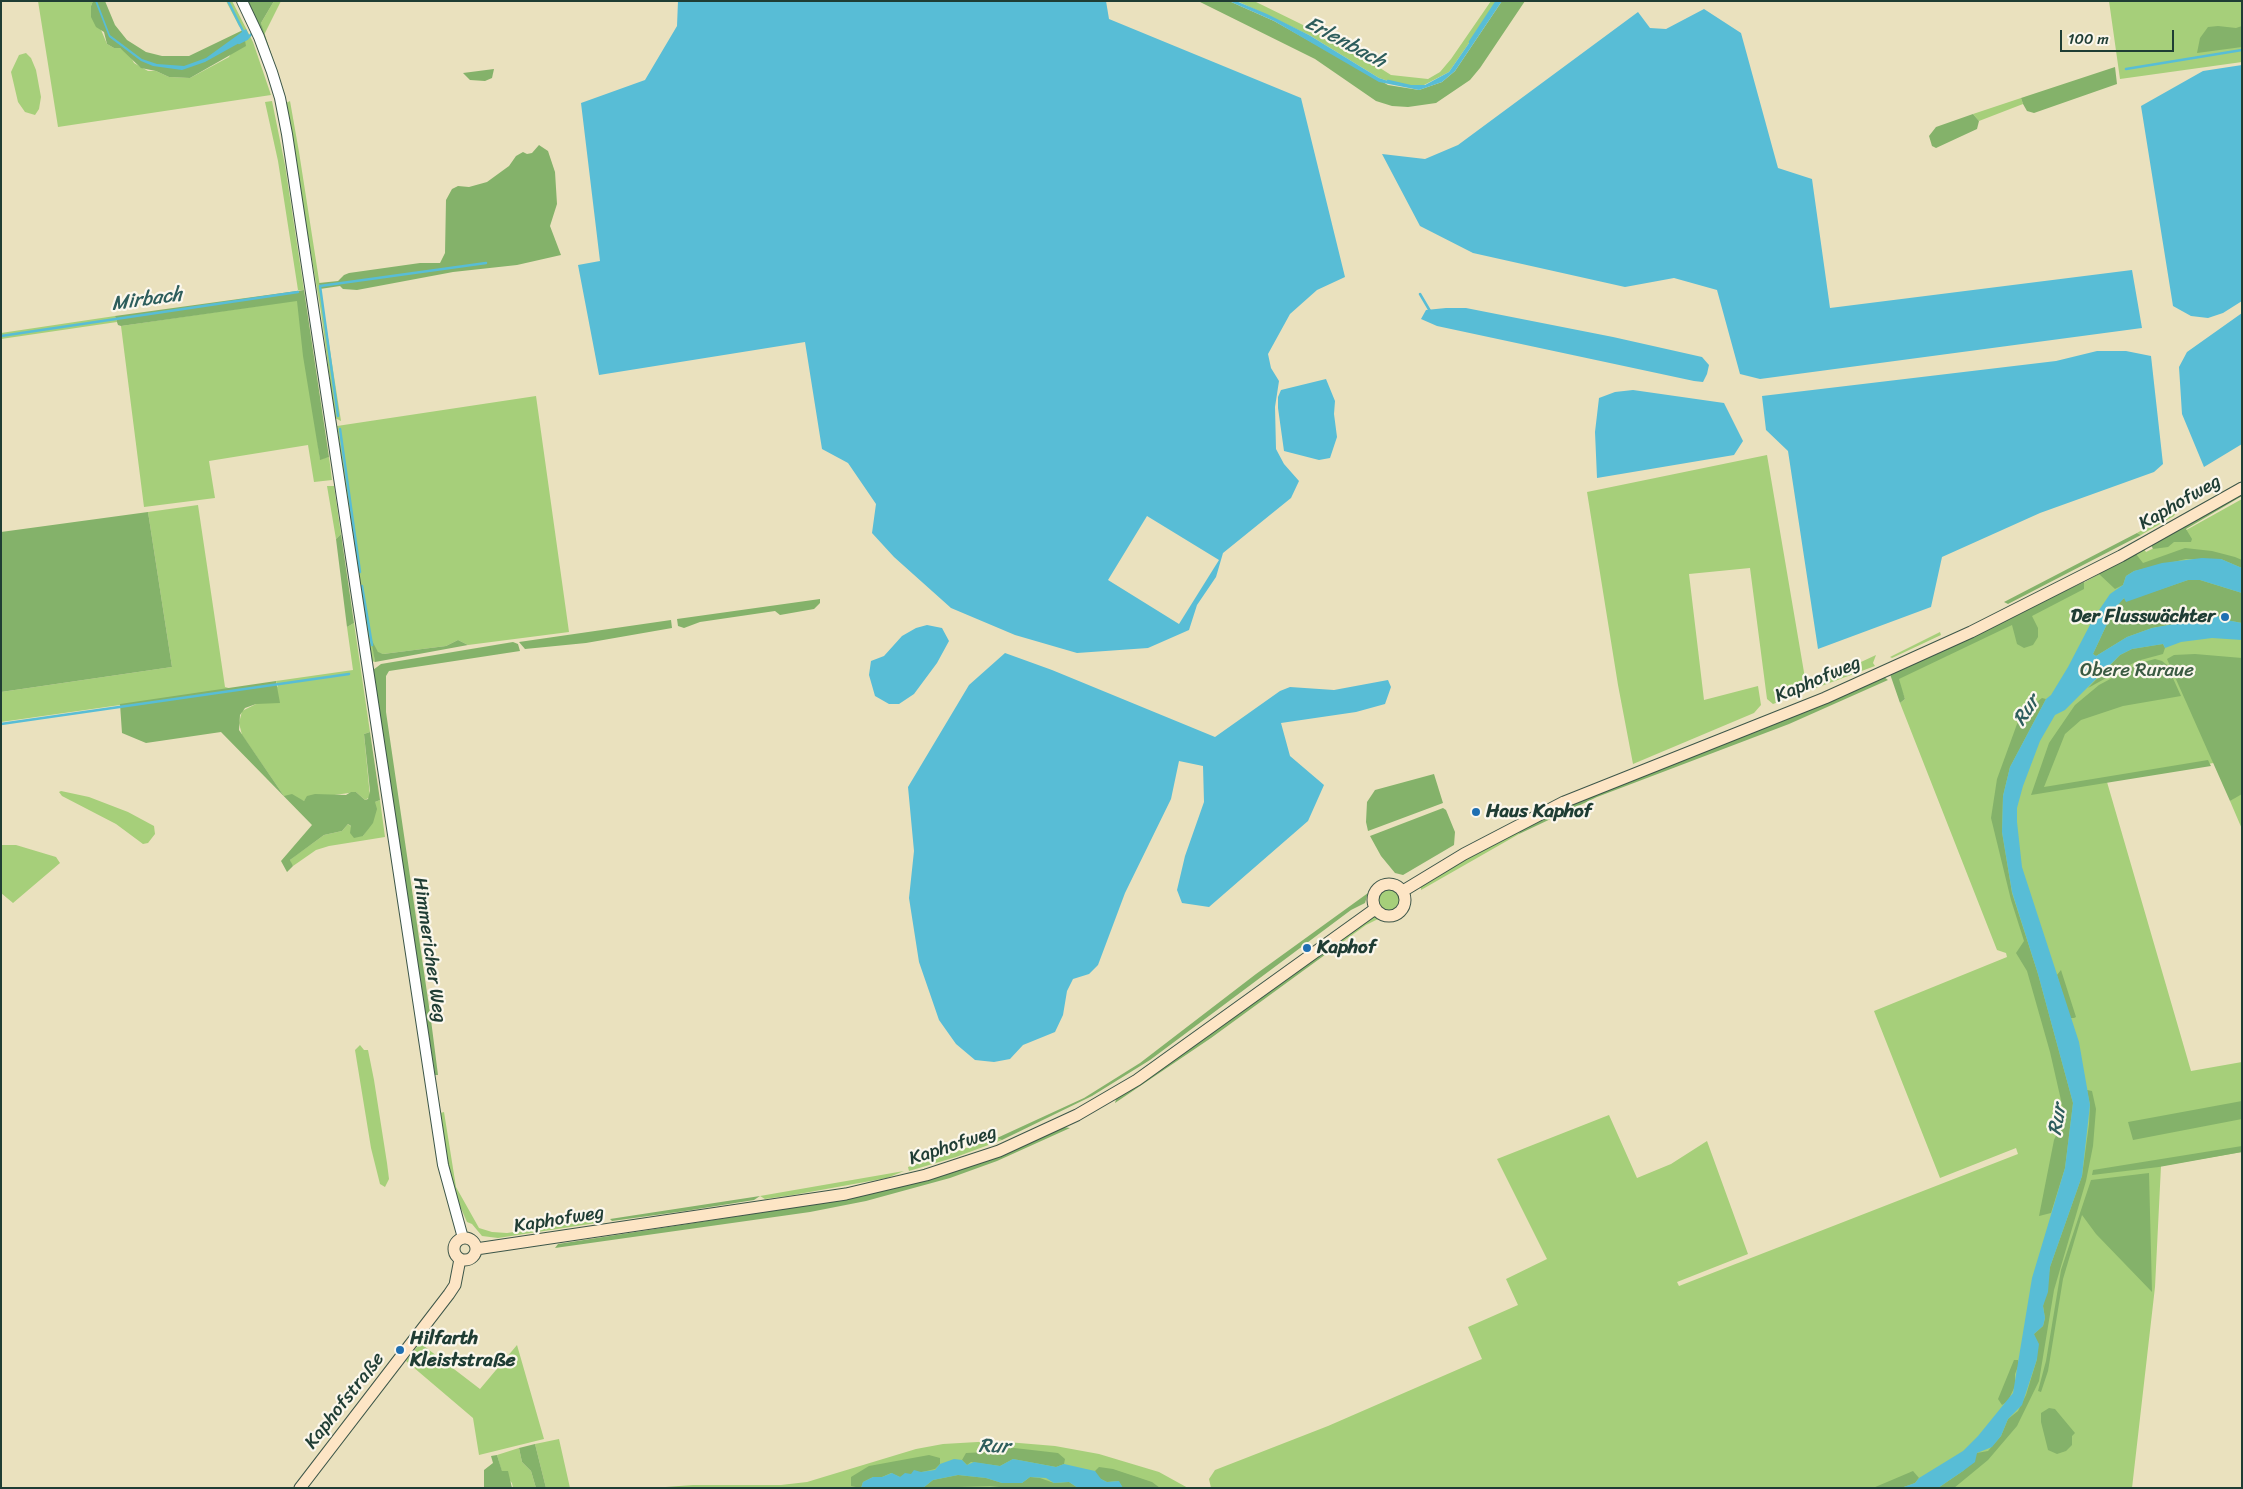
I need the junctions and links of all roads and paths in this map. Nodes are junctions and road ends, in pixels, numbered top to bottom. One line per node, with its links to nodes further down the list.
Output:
1 (242, 1): 5 (street, Himmericher Weg)
2 (2242, 488): 3 (main road, Kaphofweg)
3 (1403, 891): 4 (main road); 4 (main road)
4 (1375, 909): 6 (main road, Kaphofweg)
5 (463, 1238): 6 (main road); 7 (main road)
6 (476, 1248): 7 (main road)
7 (460, 1259): 8 (main road, Kaphofstraße)
8 (300, 1488)

